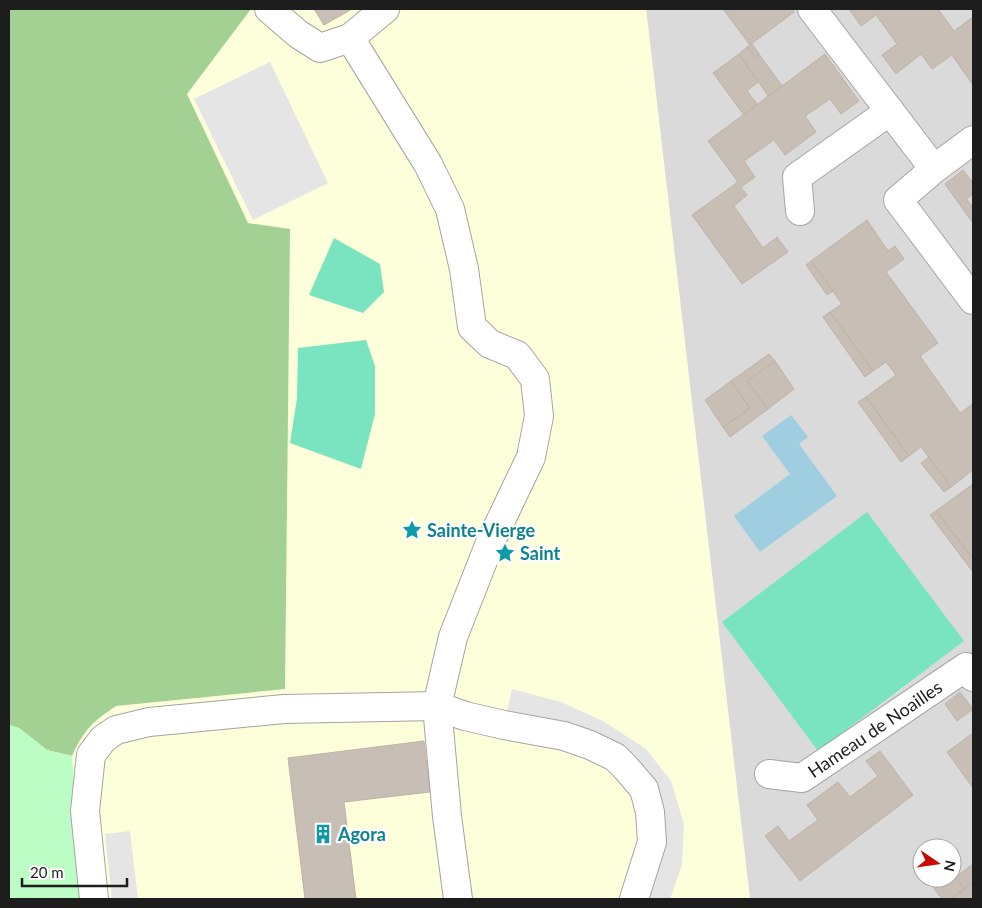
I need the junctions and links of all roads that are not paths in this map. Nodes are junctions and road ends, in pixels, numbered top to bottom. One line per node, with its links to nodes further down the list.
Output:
1 (269, 9): 4 (street)
2 (385, 9): 4 (street)
3 (812, 9): 5 (street)
4 (350, 38): 11 (street)
5 (890, 111): 7 (street); 8 (street)
6 (973, 140): 7 (street)
7 (934, 169): 9 (street)
8 (800, 211)
9 (973, 300)
10 (973, 677): 12 (street, Hameau de Noailles)
11 (437, 706): 13 (street); 14 (street); 15 (street)
12 (769, 774)
13 (94, 899)
14 (458, 899)
15 (634, 899)

